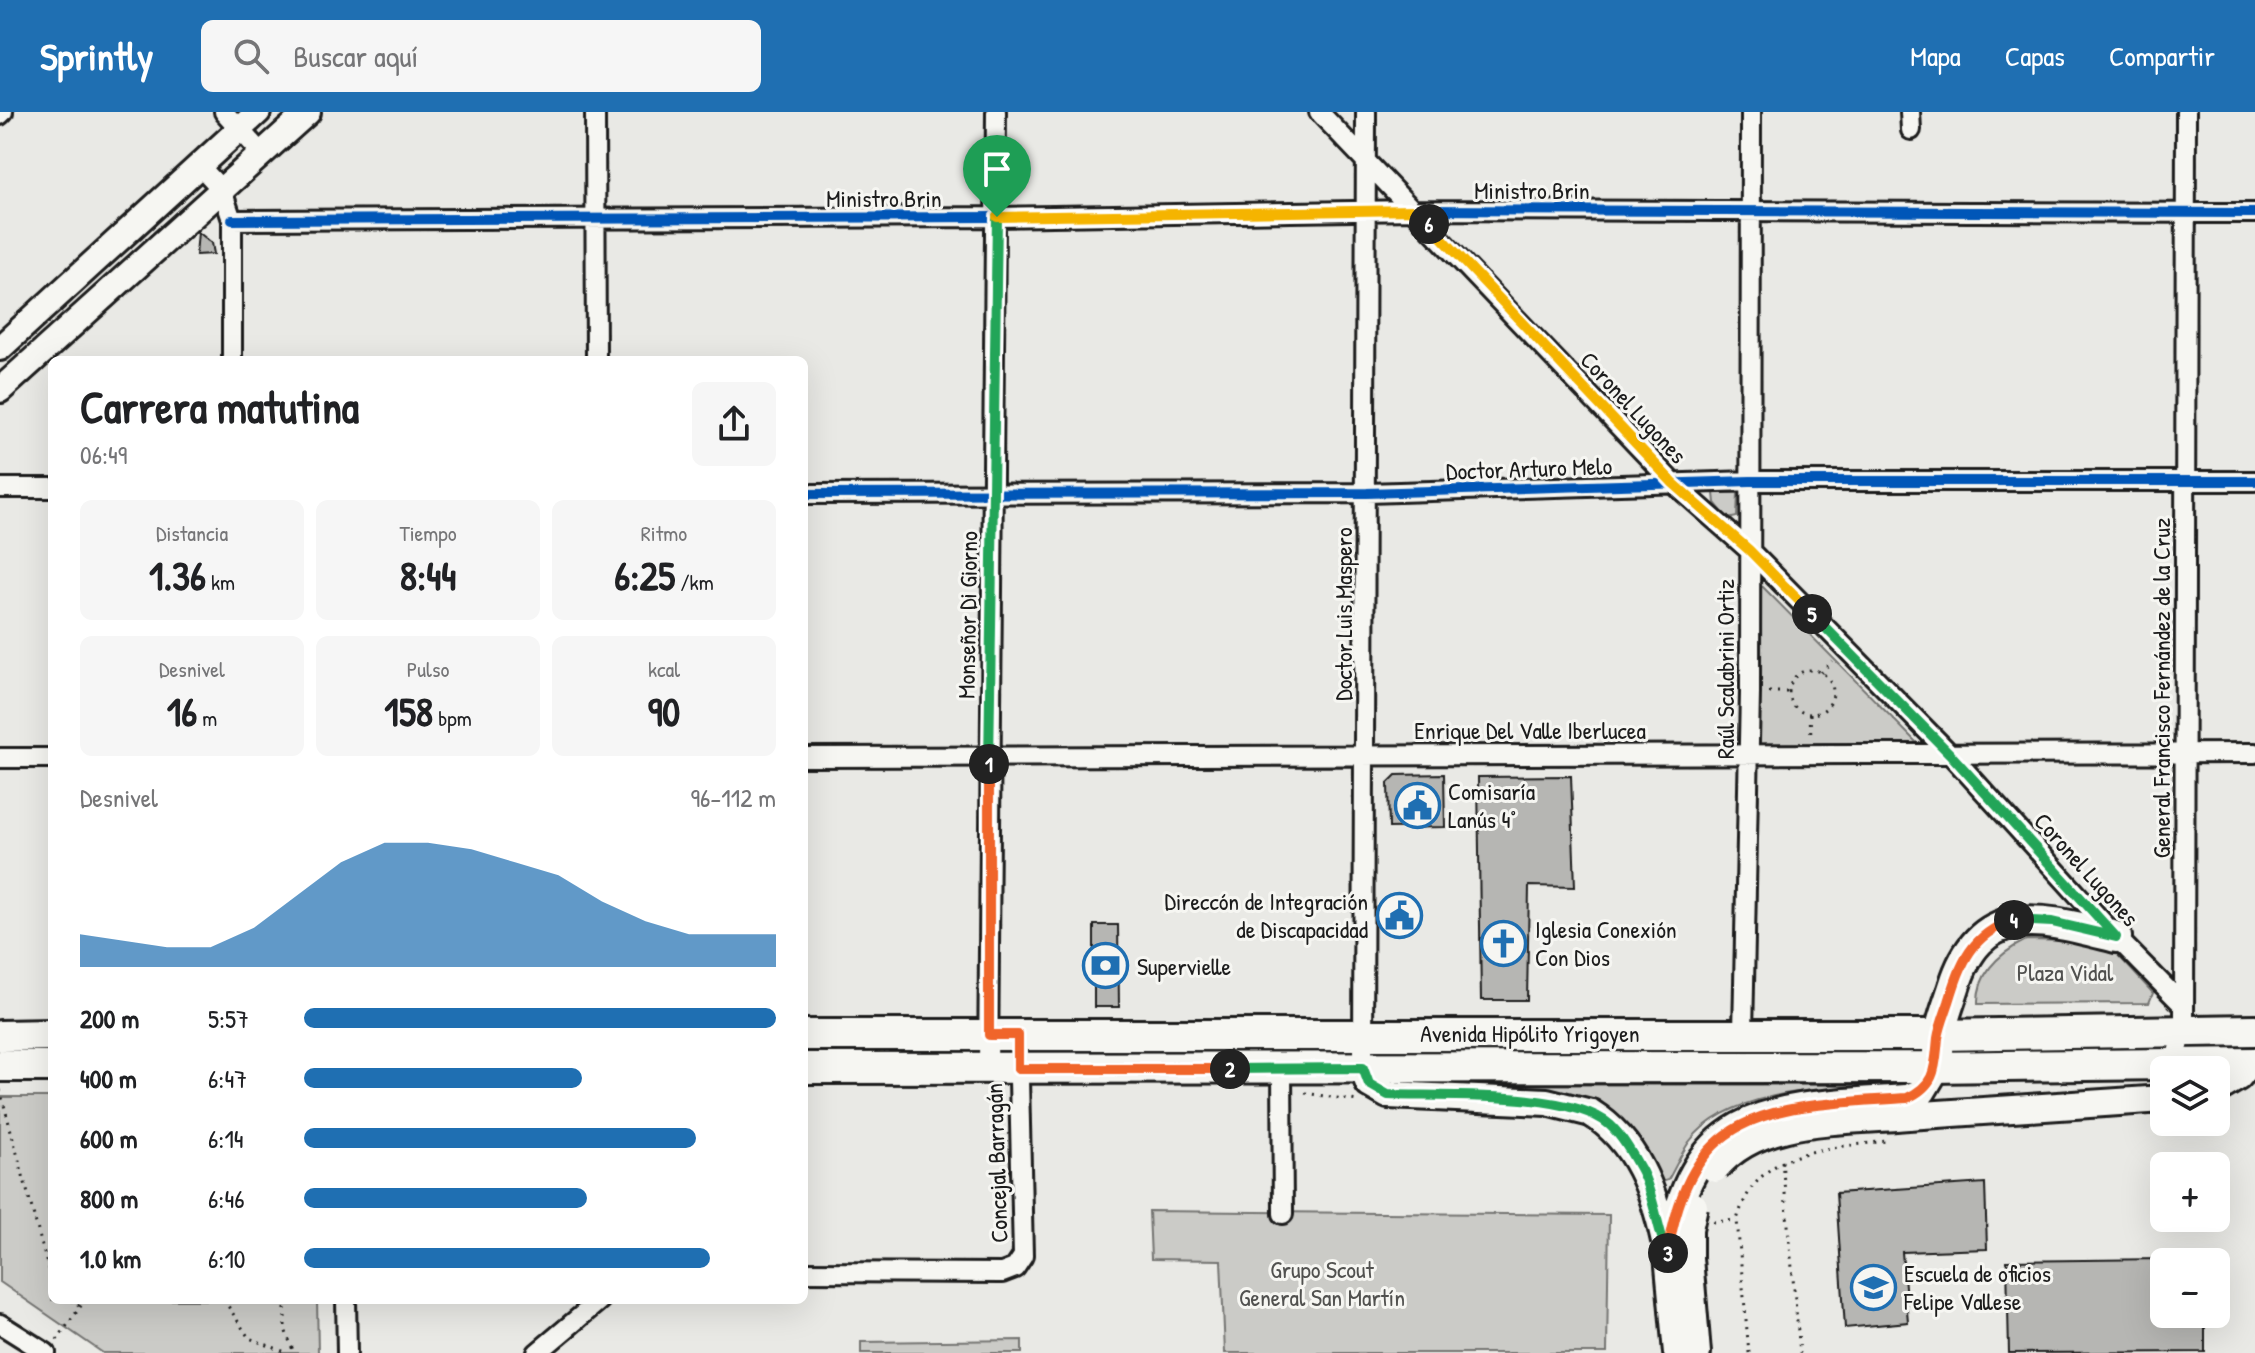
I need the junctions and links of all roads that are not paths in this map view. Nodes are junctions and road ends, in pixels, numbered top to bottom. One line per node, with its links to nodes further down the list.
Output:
1 (308, 112): 9 (street)
2 (595, 112): 20 (street)
3 (996, 112): 18 (street, Monseñor Di Giorno)
4 (1319, 112): 10 (street, Coronel Lugones)
5 (1366, 112): 10 (street, Doctor Luis Maspero)
6 (1751, 112): 15 (street, Raúl Scalabrini Ortiz)
7 (2186, 112): 16 (street, General Francisco Fernández de la Cruz)
8 (241, 117): 9 (street); 11 (street)
9 (262, 154): 12 (street)
10 (1366, 159): 13 (street, Doctor Luis Maspero); 14 (street, Coronel Lugones)
11 (199, 165): 12 (street); 21 (street)
12 (222, 190): 19 (street); 24 (street)
13 (1367, 210): 14 (street, Ministro Brin); 18 (street, Ministro Brin); 31 (street, Doctor Luis Maspero)
14 (1415, 210): 15 (street, Ministro Brin); 28 (street, Coronel Lugones)
15 (1750, 211): 16 (street, Ministro Brin); 26 (street, Raúl Scalabrini Ortiz)
16 (2186, 213): 17 (street, Ministro Brin); 25 (street, General Francisco Fernández de la Cruz)
17 (2255, 213)
18 (997, 217): 20 (street, Ministro Brin); 33 (street, Monseñor Di Giorno)
19 (232, 220): 20 (street, Ministro Brin); 22 (street)
20 (596, 220): 23 (street)
21 (0, 348)
22 (232, 356)
23 (596, 356)
24 (0, 390)
25 (2185, 480): 26 (street, Doctor Arturo Melo); 27 (street, Doctor Arturo Melo); 35 (street, General Francisco Fernández de la Cruz)
26 (1750, 481): 28 (street, Doctor Arturo Melo); 34 (street, Raúl Scalabrini Ortiz)
27 (2255, 481)
28 (1673, 483): 31 (street, Doctor Arturo Melo); 34 (street, Coronel Lugones)
29 (0, 488): 30 (street)
30 (48, 488)
31 (1367, 493): 33 (street, Doctor Arturo Melo); 37 (street, Doctor Luis Maspero)
32 (808, 494): 33 (street, Doctor Arturo Melo)
33 (992, 494): 40 (street, Monseñor Di Giorno)
34 (1749, 550): 38 (street, Coronel Lugones); 39 (street, Raúl Scalabrini Ortiz)
35 (2185, 753): 36 (street, Enrique Del Valle Iberlucea); 38 (street, Enrique Del Valle Iberlucea); 45 (street, General Francisco Fernández de la Cruz)
36 (2255, 753)
37 (1367, 754): 39 (street, Enrique Del Valle Iberlucea); 40 (street, Enrique Del Valle Iberlucea); 47 (street, Doctor Luis Maspero)
38 (1950, 754): 39 (street, Enrique Del Valle Iberlucea); 44 (street, Coronel Lugones)
39 (1749, 755): 48 (street, Raúl Scalabrini Ortiz)
40 (989, 756): 41 (street, Enrique Del Valle Iberlucea); 51 (street, Monseñor Di Giorno)
41 (808, 757)
42 (0, 758): 43 (street)
43 (48, 758)
44 (2116, 937): 45 (street, Coronel Lugones); 52 (main road)
45 (2184, 1017): 46 (main road, Avenida Hipólito Yrigoyen); 52 (main road, Avenida Hipólito Yrigoyen); 54 (street, General Francisco Fernández de la Cruz)
46 (2255, 1030)
47 (1362, 1033): 48 (main road, Avenida Hipólito Yrigoyen); 51 (main road, Avenida Hipólito Yrigoyen); 63 (street, Doctor Luis Maspero)
48 (1743, 1033): 52 (main road, Avenida Hipólito Yrigoyen)
49 (48, 1035): 53 (main road)
50 (808, 1035): 51 (main road, Avenida Hipólito Yrigoyen)
51 (1003, 1035): 64 (street, Monseñor Di Giorno); 64 (street, Concejal Barragán)
52 (1924, 1035): 60 (main road)
53 (0, 1036)
54 (2175, 1056)
55 (2252, 1063): 56 (main road, Avenida Hipólito Yrigoyen); 65 (main road)
56 (2230, 1064)
57 (0, 1066): 58 (main road)
58 (48, 1066)
59 (2150, 1066): 60 (main road, Avenida Hipólito Yrigoyen)
60 (1937, 1067): 63 (main road, Avenida Hipólito Yrigoyen); 67 (main road)
61 (808, 1068): 64 (main road, Avenida Hipólito Yrigoyen)
62 (1282, 1068): 63 (main road, Avenida Hipólito Yrigoyen); 64 (main road, Avenida Hipólito Yrigoyen); 68 (street)
63 (1363, 1068): 69 (main road, bridge)
64 (1003, 1070): 70 (street, Concejal Barragán)
65 (2230, 1082)
66 (2150, 1098): 67 (main road)
67 (1908, 1107): 69 (main road, bridge); 78 (main road, bridge)
68 (1283, 1214)
69 (1668, 1255): 77 (main road)
70 (808, 1272)
71 (346, 1304): 75 (street)
72 (595, 1304): 76 (street)
73 (0, 1324): 74 (street)
74 (51, 1347)
75 (347, 1353)
76 (537, 1353)
77 (1677, 1353)
78 (1697, 1353)

